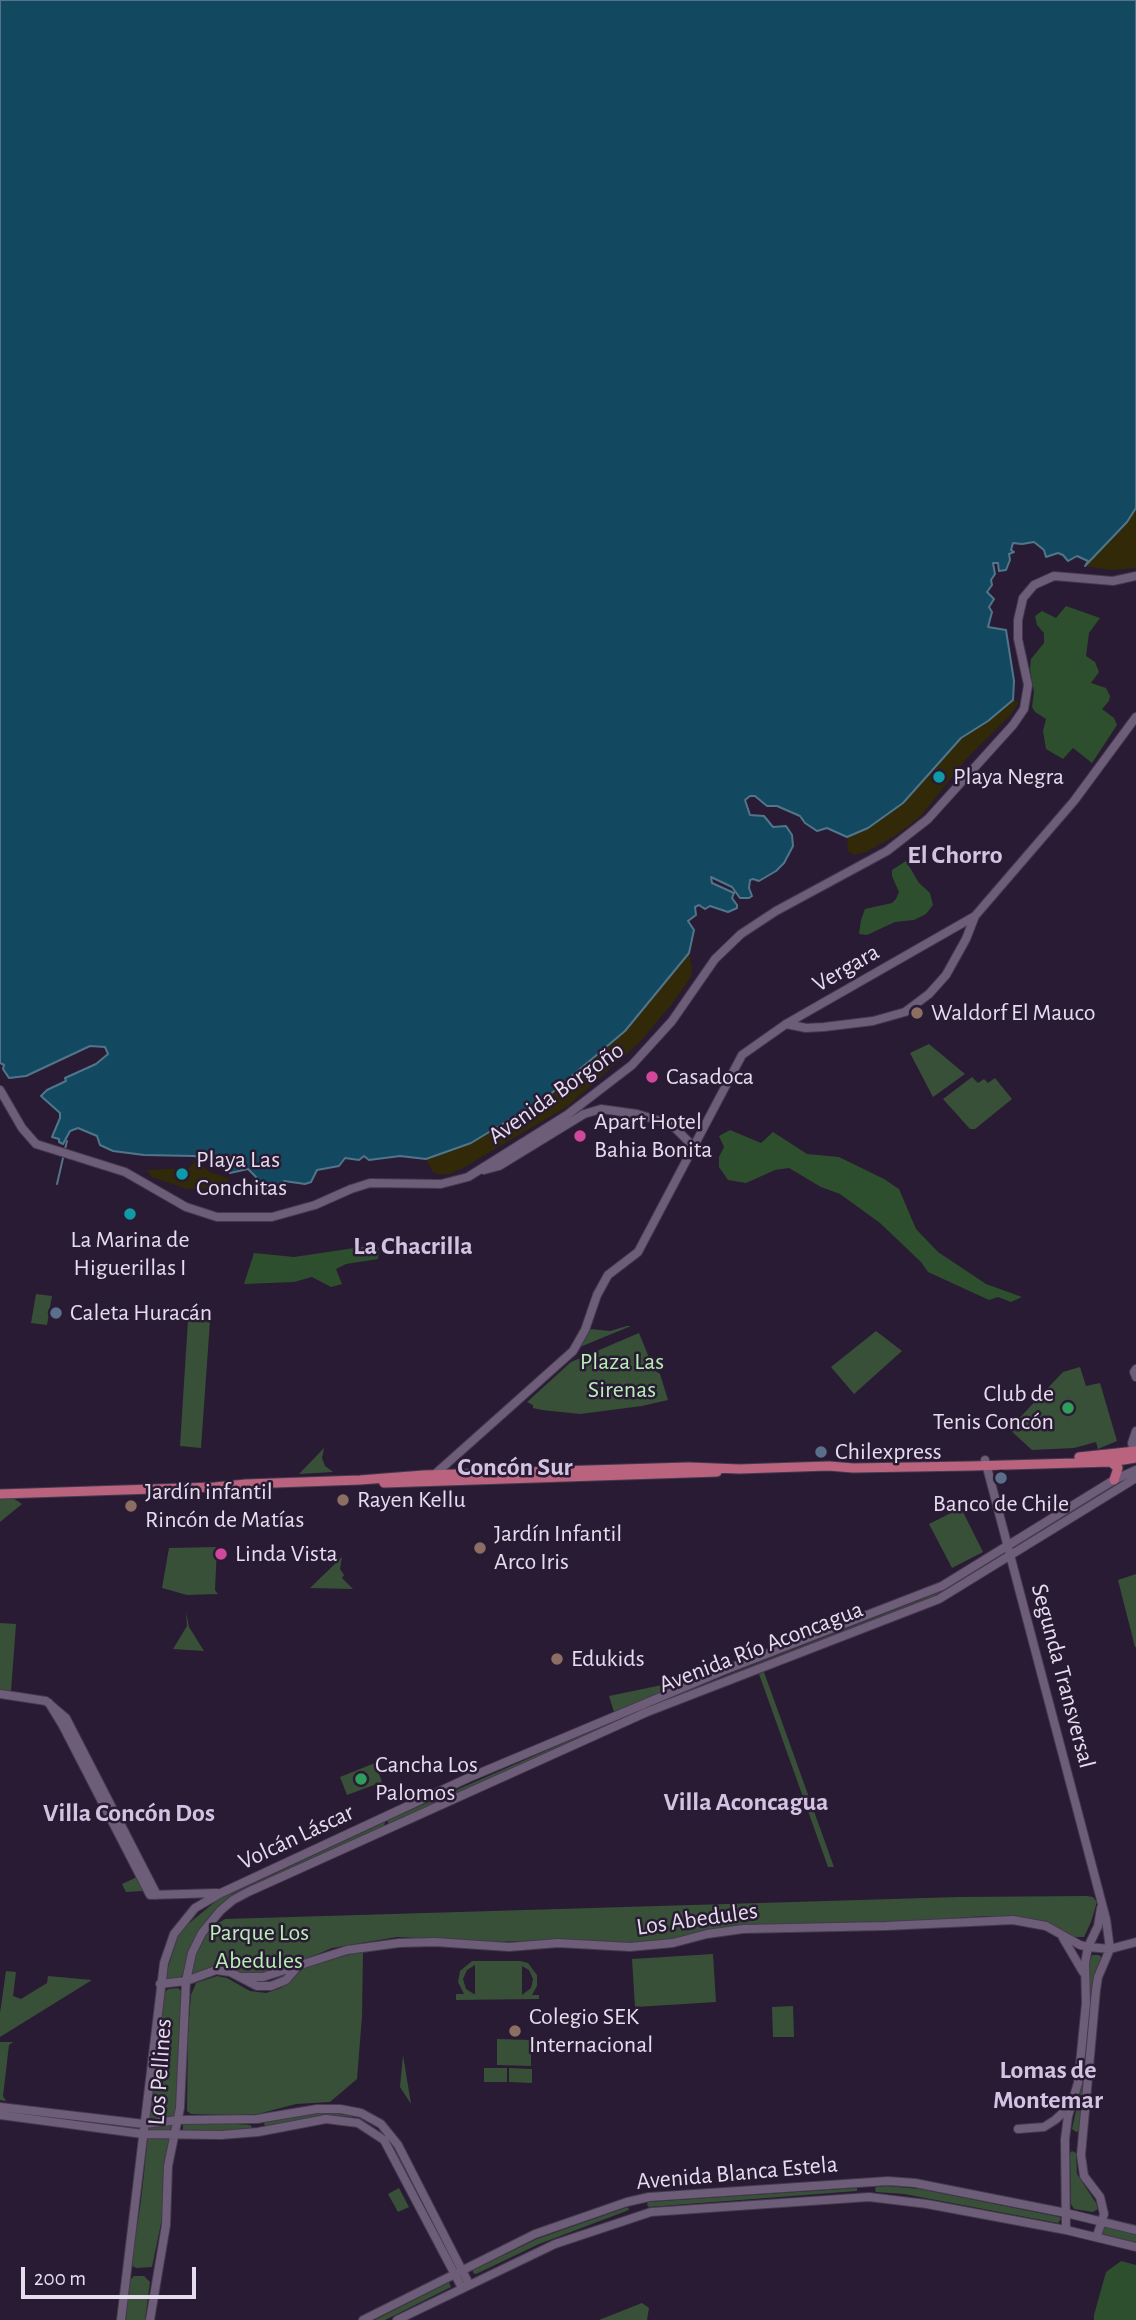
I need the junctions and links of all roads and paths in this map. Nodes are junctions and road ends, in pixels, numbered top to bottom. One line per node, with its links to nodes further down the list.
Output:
1 (1136, 576): 7 (street, Avenida Borgoño)
2 (1136, 717): 3 (street, Vergara)
3 (975, 916): 4 (street, Vergara); 4 (street)
4 (786, 1024): 6 (street, Vergara)
5 (0, 1090): 7 (street, Avenida Borgoño)
6 (693, 1146): 7 (street); 16 (street, Vergara)
7 (481, 1170)
8 (1136, 1369): 9 (street)
9 (1136, 1377)
10 (1136, 1431): 11 (street)
11 (1135, 1455): 12 (main road); 13 (main road)
12 (1111, 1462): 13 (main road); 19 (main road)
13 (986, 1463): 14 (main road); 23 (street, Segunda Transversal)
14 (739, 1469): 16 (main road); 18 (main road)
15 (1136, 1469): 19 (street, Avenida Río Aconcagua)
16 (434, 1475): 18 (main road)
17 (1136, 1478): 23 (street, Avenida Río Aconcagua)
18 (360, 1480): 20 (main road)
19 (1114, 1480): 23 (street, Avenida Río Aconcagua)
20 (246, 1484): 21 (main road); 22 (main road)
21 (0, 1488)
22 (0, 1494)
23 (1010, 1550): 25 (street, Avenida Río Aconcagua); 26 (street, Avenida Río Aconcagua); 29 (street, Segunda Transversal)
24 (0, 1694): 28 (street)
25 (387, 1816): 28 (street, Volcán Láscar)
26 (386, 1829): 27 (street, Volcán Láscar)
27 (248, 1892): 35 (street, Los Pellines)
28 (221, 1893): 36 (street, Los Pellines)
29 (1101, 1901): 32 (street); 33 (street, Segunda Transversal)
30 (1062, 1935): 32 (street, Los Abedules); 34 (street); 35 (street, Los Abedules)
31 (1136, 1941): 33 (street, Los Abedules)
32 (1088, 1947): 33 (street, Los Abedules); 34 (street)
33 (1110, 1949): 47 (street)
34 (1085, 1975): 37 (street)
35 (186, 1981): 36 (street, Los Abedules); 41 (street, Los Pellines)
36 (160, 1984): 42 (street, Los Pellines)
37 (1072, 2102): 43 (street); 46 (street)
38 (0, 2107): 42 (street)
39 (0, 2115): 42 (street)
40 (257, 2119): 41 (street); 44 (street); 52 (street)
41 (178, 2120): 42 (street); 45 (street, Los Pellines)
42 (143, 2129): 45 (street); 54 (street, Los Pellines)
43 (1018, 2129)
44 (258, 2132): 45 (street); 52 (street)
45 (176, 2133): 55 (street, Los Pellines)
46 (1066, 2213): 47 (street, Avenida Blanca Estela); 48 (street); 52 (street, Avenida Blanca Estela)
47 (1102, 2220): 49 (street, Avenida Blanca Estela); 50 (street)
48 (1066, 2230): 50 (street, Avenida Blanca Estela); 53 (street, Avenida Blanca Estela)
49 (1136, 2230)
50 (1097, 2236): 51 (street, Avenida Blanca Estela)
51 (1136, 2247)
52 (458, 2272): 53 (street); 56 (street, Avenida Blanca Estela)
53 (465, 2286): 57 (street, Avenida Blanca Estela)
54 (121, 2320)
55 (150, 2320)
56 (363, 2320)
57 (397, 2320)

